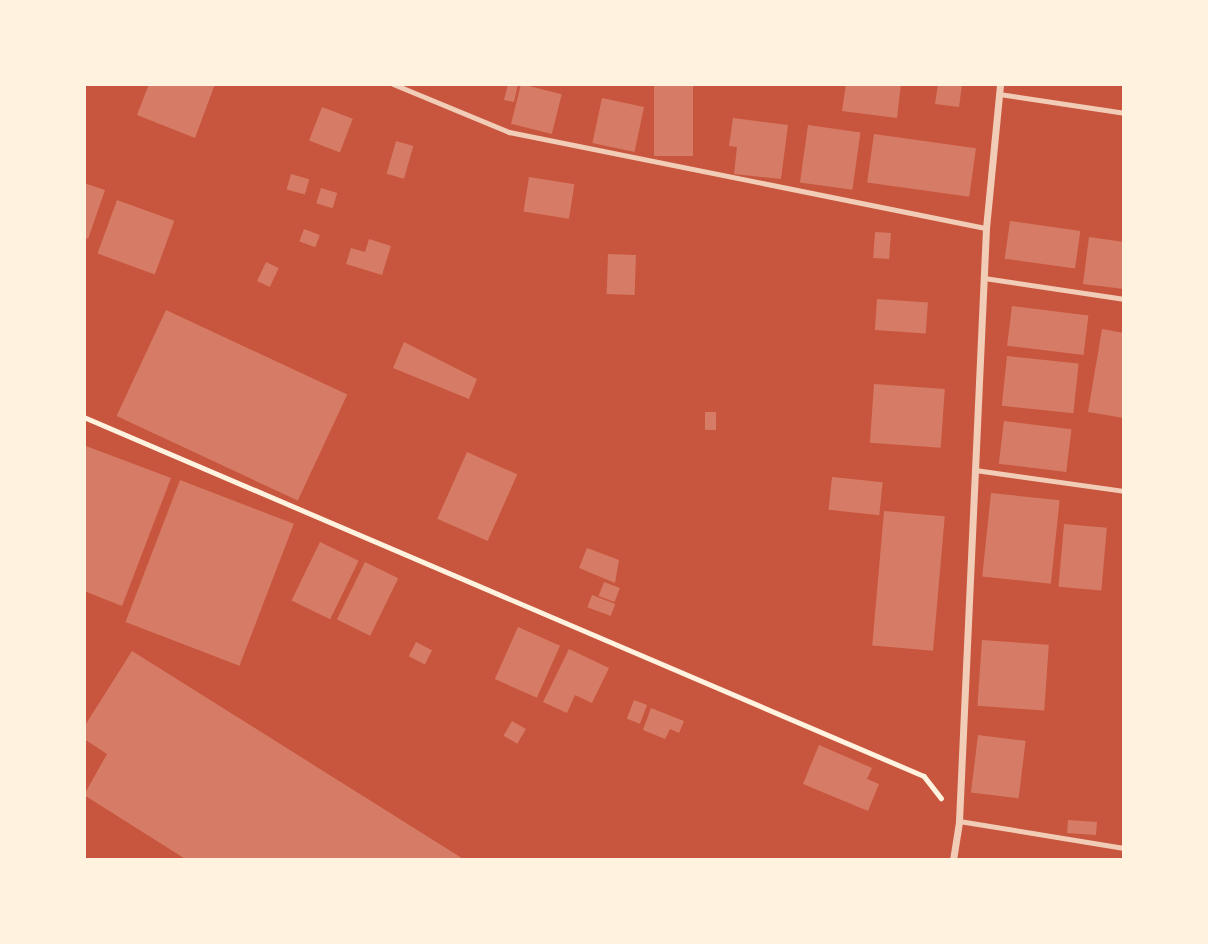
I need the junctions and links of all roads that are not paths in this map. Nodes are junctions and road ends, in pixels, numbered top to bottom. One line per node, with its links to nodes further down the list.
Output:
1 (393, 84): 5 (lane)
2 (1000, 84): 3 (street)
3 (999, 94): 4 (lane); 5 (street)
4 (1124, 113)
5 (986, 228): 6 (street)
6 (984, 278): 7 (lane); 8 (street)
7 (1124, 299)
8 (975, 470): 9 (lane); 10 (street)
9 (1124, 491)
10 (959, 821): 11 (lane); 12 (street)
11 (1124, 848)
12 (953, 860)

